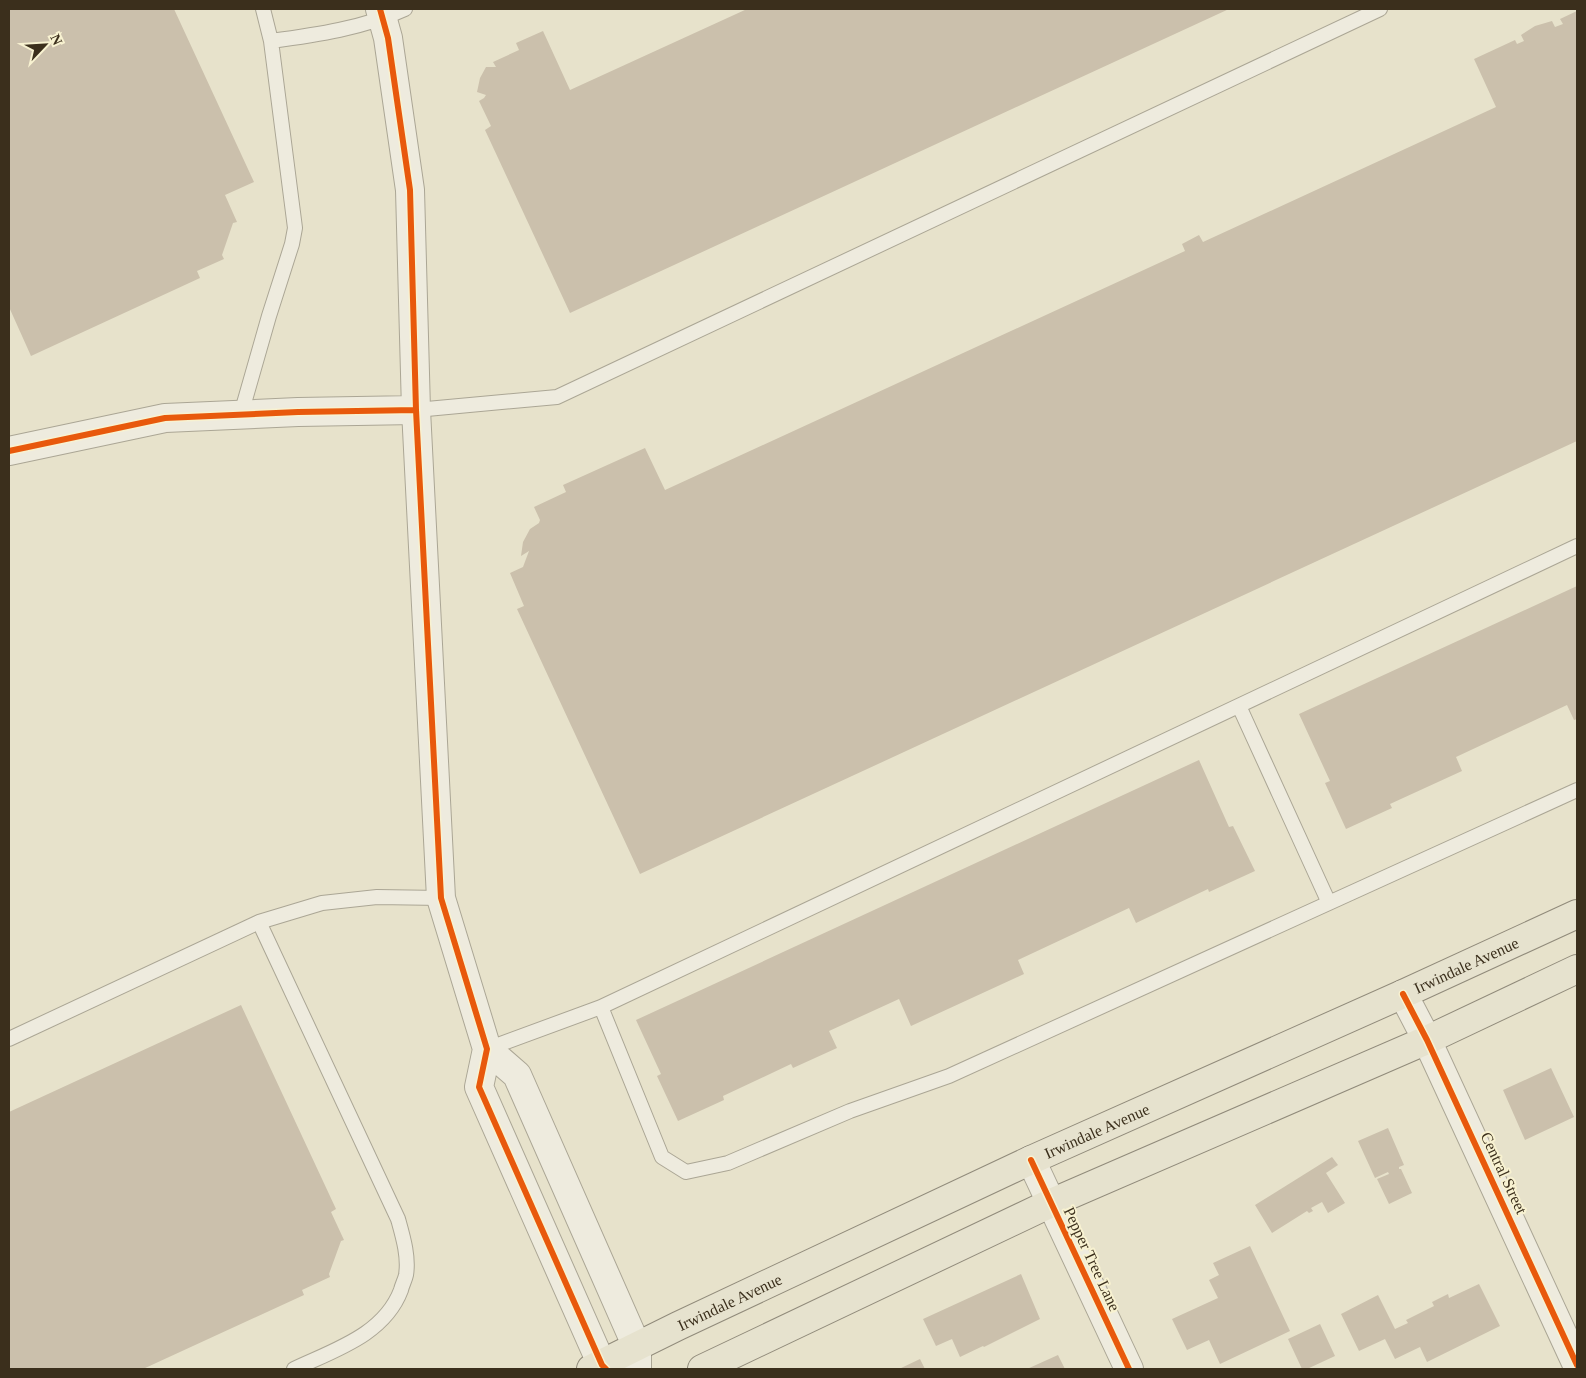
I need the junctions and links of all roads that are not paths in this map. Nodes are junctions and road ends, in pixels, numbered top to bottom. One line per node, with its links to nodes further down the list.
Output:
1 (263, 9): 4 (lane)
2 (1380, 9): 5 (lane)
3 (389, 12): 4 (lane); 5 (street)
4 (271, 40): 6 (lane)
5 (416, 410): 6 (street); 11 (street)
6 (240, 414): 7 (street)
7 (9, 451)
8 (1577, 546): 9 (lane)
9 (1239, 706): 12 (lane); 17 (lane)
10 (1577, 790): 12 (lane)
11 (442, 898): 14 (lane); 20 (street)
12 (1329, 903): 17 (lane)
13 (1577, 914): 16 (main road, Irwindale Avenue)
14 (259, 922): 18 (lane); 26 (lane)
15 (1577, 969): 19 (main road)
16 (1402, 994): 19 (street, Central Street); 21 (main road, Irwindale Avenue)
17 (602, 1006): 20 (lane)
18 (9, 1039)
19 (1427, 1040): 22 (main road); 24 (street, Central Street)
20 (487, 1049): 23 (street); 25 (street)
21 (1031, 1160): 22 (street, Pepper Tree Lane); 23 (main road, Irwindale Avenue)
22 (1051, 1203): 27 (main road); 28 (street, Pepper Tree Lane)
23 (637, 1358): 25 (main road, Irwindale Avenue)
24 (1577, 1365)
25 (600, 1368)
26 (294, 1369)
27 (702, 1369)
28 (1129, 1369)

